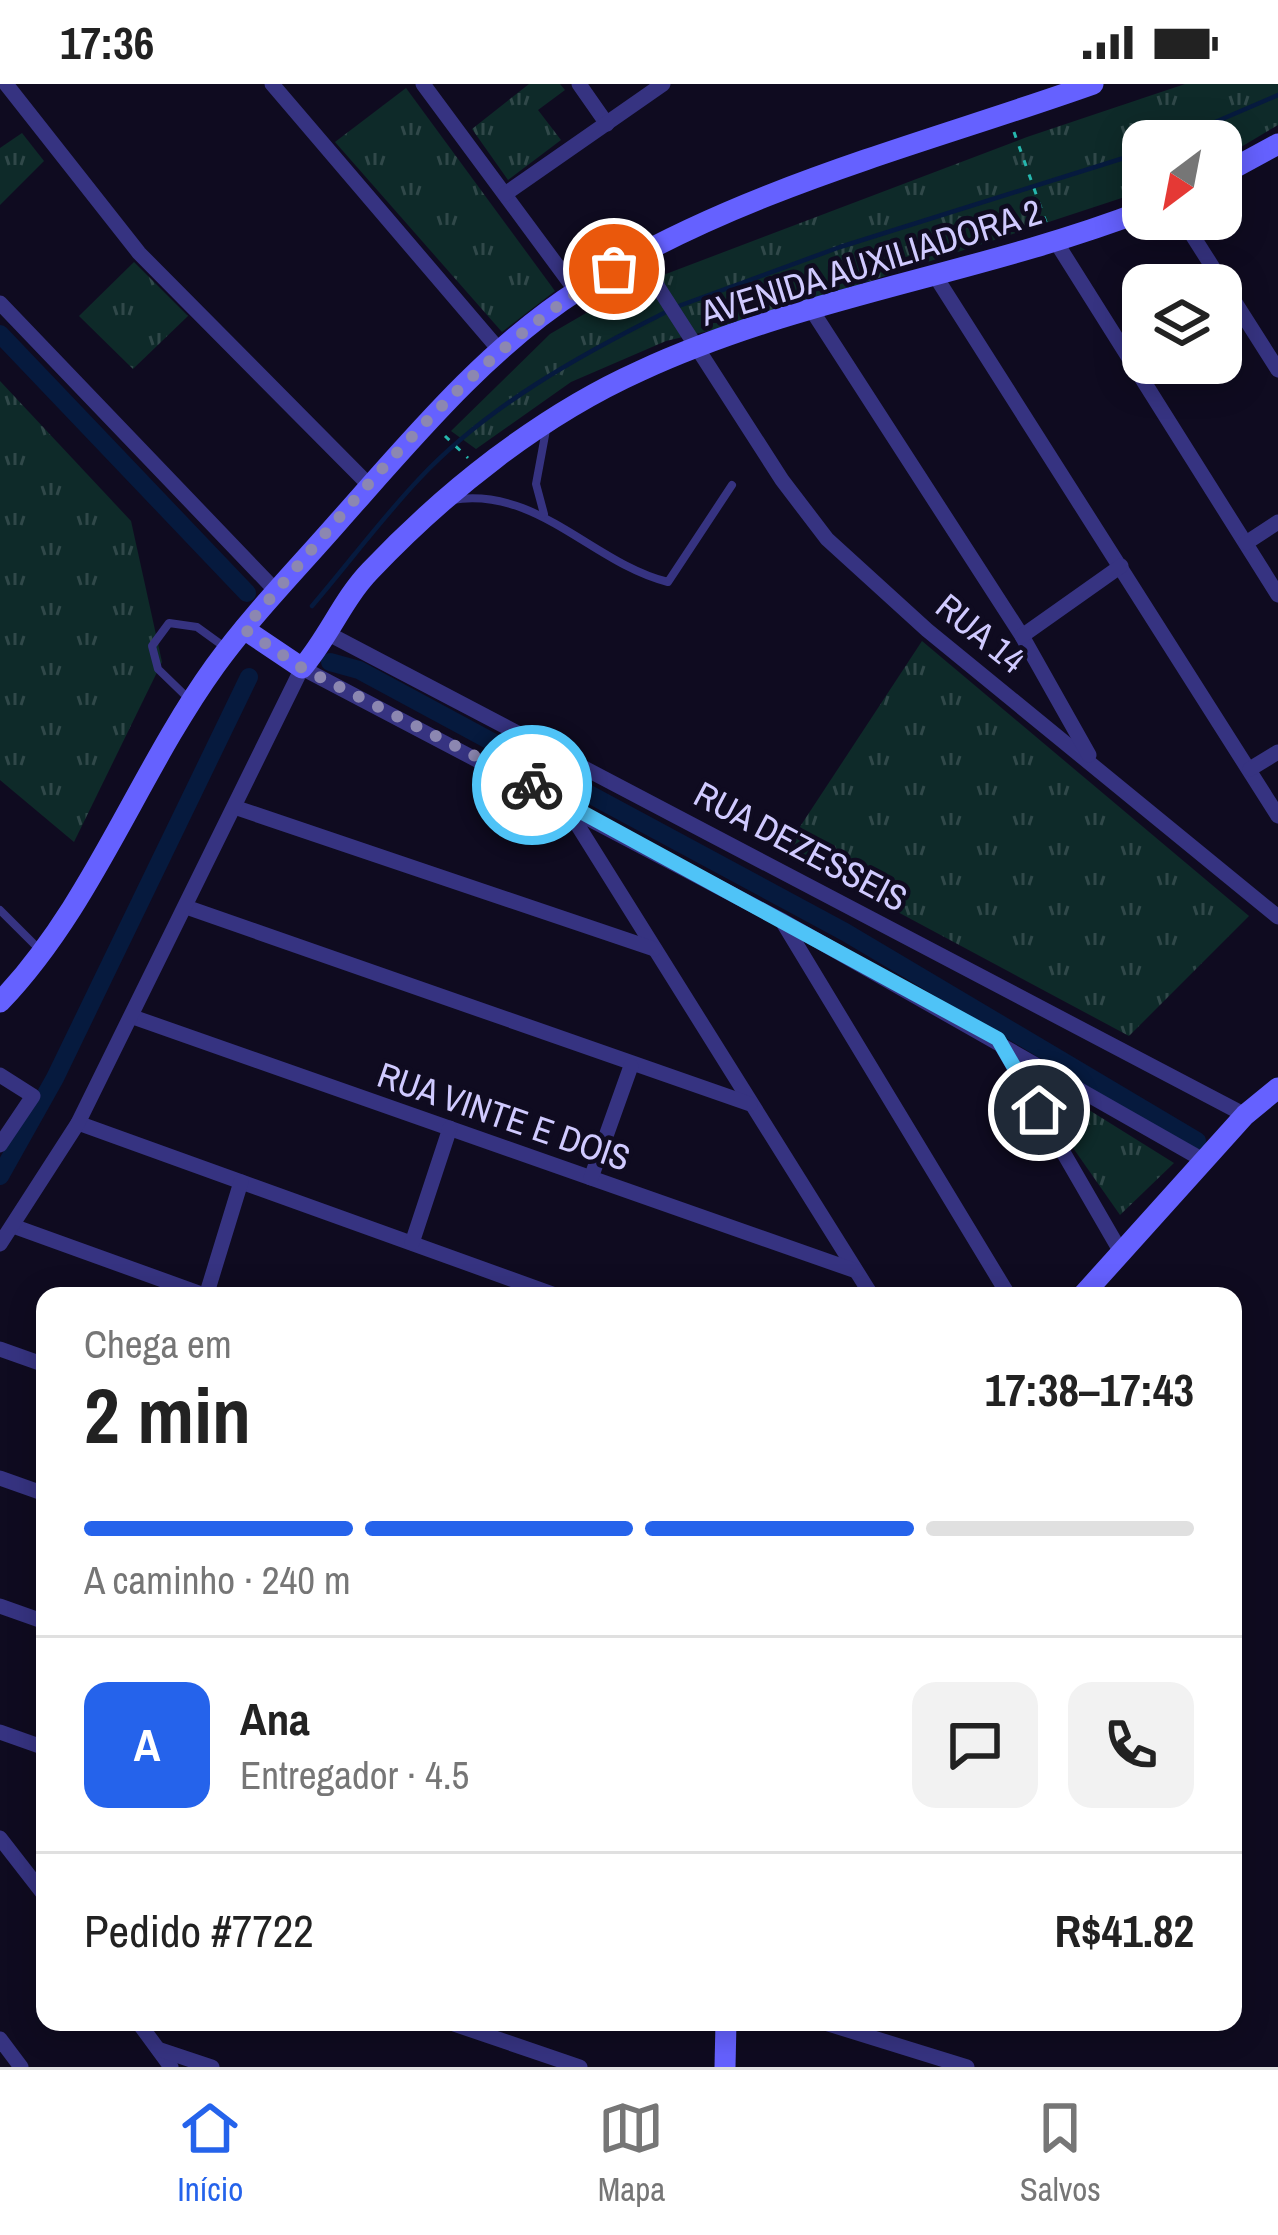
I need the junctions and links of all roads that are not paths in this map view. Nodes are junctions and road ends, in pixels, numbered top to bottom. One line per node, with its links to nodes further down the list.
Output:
1 (6, 84): 24 (street)
2 (272, 84): 20 (street)
3 (423, 84): 10 (street)
4 (579, 84): 7 (street)
5 (663, 84): 7 (street)
6 (1093, 84): 14 (main road)
7 (607, 124): 10 (street)
8 (1276, 150): 9 (main road)
9 (1242, 165)
10 (505, 194): 16 (street)
11 (1122, 218): 13 (main road, AVENIDA AUXILIADORA 2)
12 (1195, 240): 21 (street)
13 (1056, 242): 15 (main road, AVENIDA AUXILIADORA 2); 28 (street)
14 (638, 256): 16 (main road); 19 (street, RUA 14)
15 (934, 274): 18 (main road, AVENIDA AUXILIADORA 2); 29 (street)
16 (576, 291): 20 (main road)
17 (0, 303): 30 (street)
18 (812, 309): 19 (main road, AVENIDA AUXILIADORA 2); 34 (street)
19 (698, 348): 22 (main road, AVENIDA AUXILIADORA 2); 39 (street, RUA 14)
20 (500, 352): 24 (main road)
21 (1278, 370)
22 (549, 421): 25 (main road, AVENIDA AUXILIADORA 2); 26 (lane)
23 (732, 485): 26 (lane)
24 (370, 486): 30 (main road)
25 (444, 501): 26 (lane); 33 (main road, AVENIDA AUXILIADORA 2)
26 (545, 516)
27 (1278, 522): 28 (street)
28 (1246, 543): 31 (street)
29 (1121, 566): 34 (street); 40 (street)
30 (277, 592): 32 (main road)
31 (1278, 595)
32 (244, 629): 35 (main road); 36 (main road)
33 (327, 634): 36 (main road, AVENIDA AUXILIADORA 2); 57 (street, RUA DEZESSEIS)
34 (1022, 636): 39 (street)
35 (227, 649): 37 (main road); 37 (lane)
36 (302, 668): 41 (street, RUA DEZESSEIS); 42 (street)
37 (191, 701): 48 (main road)
38 (1278, 752): 40 (street)
39 (1094, 764): 46 (street, RUA 14)
40 (1250, 769): 43 (street)
41 (563, 801): 47 (street, RUA DEZESSEIS); 49 (street)
42 (237, 808): 44 (street); 49 (street)
43 (1278, 816)
44 (189, 908): 51 (street); 53 (street)
45 (0, 910): 48 (lane)
46 (1278, 917)
47 (783, 921): 52 (street, RUA DEZESSEIS); 73 (street)
48 (40, 950): 50 (main road)
49 (654, 950): 56 (street)
50 (0, 1002)
51 (133, 1017): 58 (street); 59 (street, RUA VINTE E DOIS)
52 (998, 1039): 61 (street, RUA DEZESSEIS); 67 (street)
53 (631, 1066): 56 (street); 62 (street)
54 (0, 1075): 60 (street)
55 (1278, 1088): 57 (main road)
56 (750, 1103): 68 (street)
57 (1245, 1114): 61 (main road)
58 (78, 1123): 63 (street); 64 (street)
59 (450, 1128): 62 (street, RUA VINTE E DOIS); 65 (street)
60 (0, 1145)
61 (1203, 1160): 67 (main road)
62 (591, 1178): 68 (street, RUA VINTE E DOIS)
63 (241, 1182): 65 (street); 70 (street)
64 (13, 1226): 66 (street); 69 (street)
65 (412, 1243): 71 (street)
66 (0, 1244)
67 (1122, 1254): 74 (main road)
68 (856, 1271): 72 (street)
69 (182, 1287)
70 (210, 1287)
71 (524, 1287)
72 (866, 1287)
73 (1004, 1287)
74 (1091, 1287)
75 (0, 1349): 76 (street)
76 (36, 1362)
77 (0, 1478): 78 (street)
78 (36, 1491)
79 (0, 1606): 80 (street)
80 (36, 1619)
81 (0, 1732): 82 (street)
82 (36, 1745)
83 (0, 1838): 84 (street)
84 (36, 1883)
85 (145, 2031): 90 (street)
86 (474, 2031): 94 (street)
87 (726, 2031): 95 (main road)
88 (851, 2031): 96 (street)
89 (0, 2038): 91 (street)
90 (158, 2049): 92 (street); 93 (street)
91 (21, 2067)
92 (171, 2067)
93 (212, 2067)
94 (580, 2067)
95 (725, 2067)
96 (967, 2067)

